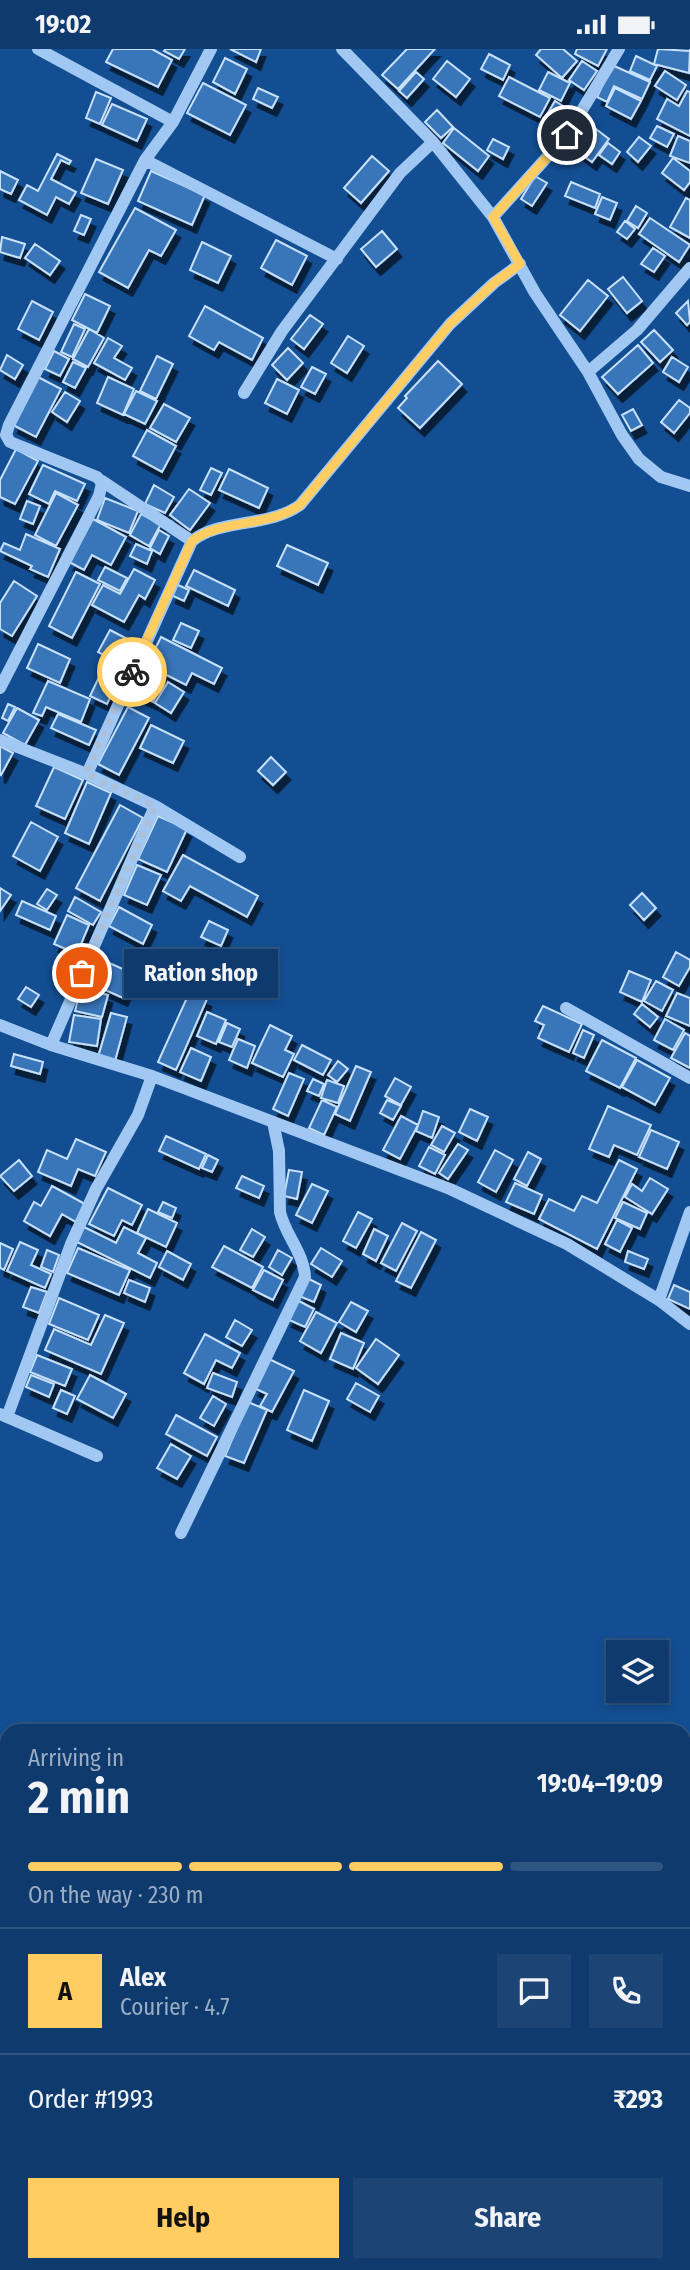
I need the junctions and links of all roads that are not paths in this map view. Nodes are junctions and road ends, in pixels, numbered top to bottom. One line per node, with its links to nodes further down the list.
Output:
1 (37, 49): 5 (street)
2 (211, 49): 5 (street)
3 (619, 49): 8 (street)
4 (347, 51): 6 (street)
5 (173, 123): 7 (street)
6 (433, 142): 8 (street); 9 (street)
7 (145, 160): 9 (street); 14 (street)
8 (493, 217): 10 (street)
9 (337, 259): 13 (street)
10 (520, 264): 12 (street); 17 (street)
11 (690, 268): 12 (street)
12 (588, 372): 16 (street)
13 (244, 393)
14 (3, 433): 15 (street)
15 (102, 481): 17 (street); 18 (street)
16 (690, 486)
17 (192, 541): 20 (street)
18 (0, 688)
19 (0, 740): 20 (street)
20 (86, 774): 21 (street)
21 (155, 806): 22 (street); 25 (street)
22 (240, 857)
23 (566, 1008): 27 (street)
24 (0, 1025): 25 (street)
25 (51, 1045): 26 (street)
26 (152, 1076): 28 (street); 32 (street)
27 (690, 1077)
28 (273, 1122): 30 (street); 34 (street)
29 (690, 1212): 30 (street)
30 (659, 1300): 31 (street)
31 (690, 1324)
32 (4, 1415): 33 (street)
33 (97, 1456)
34 (181, 1533)

